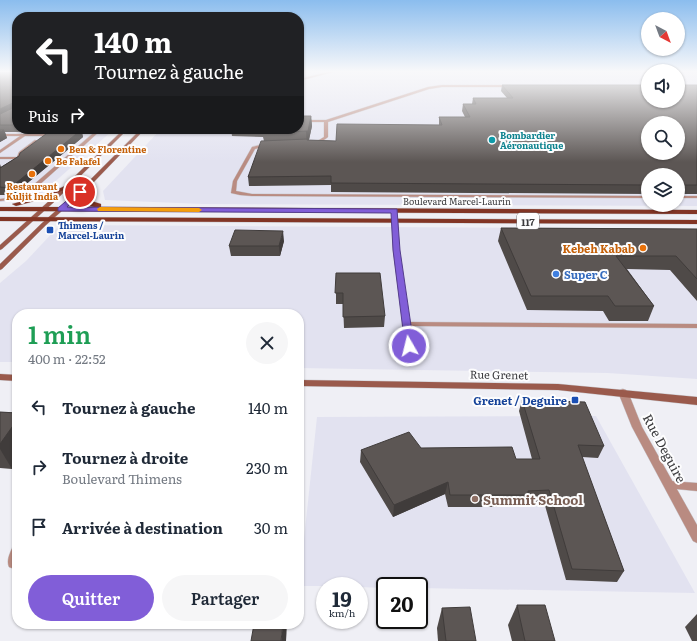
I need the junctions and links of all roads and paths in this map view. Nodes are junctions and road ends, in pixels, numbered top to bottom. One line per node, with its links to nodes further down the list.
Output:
1 (387, 102): 3 (lane)
2 (304, 121): 3 (lane)
3 (326, 121): 12 (lane)
4 (87, 134): 5 (lane)
5 (94, 134): 15 (lane)
6 (121, 134): 16 (street)
7 (138, 134): 21 (street)
8 (0, 135): 9 (lane)
9 (25, 135): 10 (lane); 14 (lane)
10 (45, 135): 11 (lane); 18 (lane)
11 (59, 135)
12 (309, 143)
13 (271, 144): 22 (lane)
14 (0, 152)
15 (74, 152): 16 (lane); 25 (lane)
16 (102, 153): 20 (street)
17 (0, 158): 18 (lane)
18 (18, 158): 19 (lane)
19 (12, 166)
20 (67, 186): 26 (main road); 27 (street)
21 (87, 186): 28 (street); 29 (main road)
22 (641, 197)
23 (685, 197): 24 (lane)
24 (697, 197)
25 (0, 200)
26 (0, 207): 27 (main road, Boulevard Marcel-Laurin / 117)
27 (43, 209): 28 (main road, Boulevard Marcel-Laurin / 117); 33 (street)
28 (60, 209): 29 (main road, Boulevard Marcel-Laurin / 117); 34 (street)
29 (135, 210): 30 (main road, Boulevard Marcel-Laurin / 117)
30 (394, 211): 31 (main road, Boulevard Marcel-Laurin / 117); 35 (main road)
31 (697, 212)
32 (0, 218): 33 (main road, Boulevard Marcel-Laurin / 117)
33 (32, 219): 34 (main road, Boulevard Marcel-Laurin / 117); 37 (street)
34 (49, 219): 35 (main road, Boulevard Marcel-Laurin / 117); 38 (street)
35 (395, 221): 36 (main road, Boulevard Marcel-Laurin / 117); 39 (lane)
36 (697, 222)
37 (0, 248)
38 (0, 268)
39 (406, 324): 40 (lane); 41 (lane)
40 (697, 326)
41 (409, 346)
42 (0, 378): 43 (street)
43 (12, 378)
44 (304, 383): 45 (street, Rue Grenet)
45 (623, 392): 46 (street, Rue Grenet); 47 (street, Rue Deguire)
46 (697, 401)
47 (669, 485): 48 (lane); 49 (street, Rue Deguire)
48 (697, 487)
49 (697, 537)

